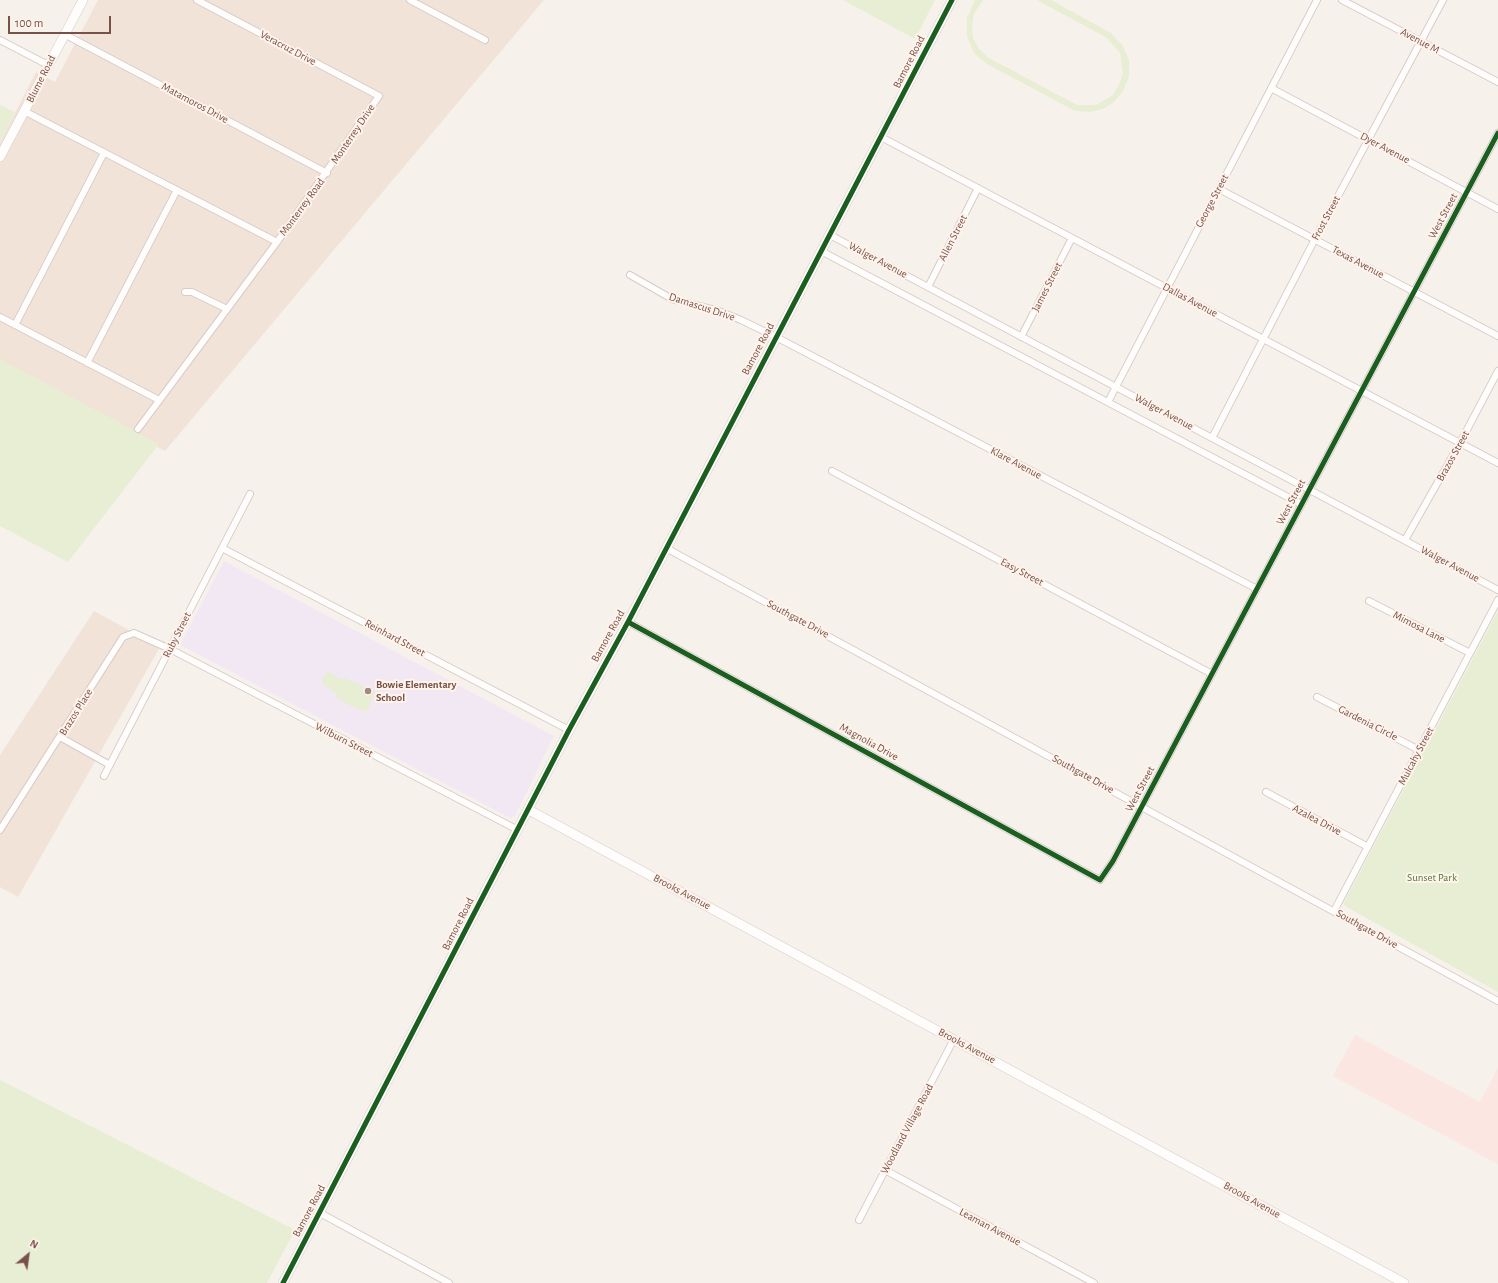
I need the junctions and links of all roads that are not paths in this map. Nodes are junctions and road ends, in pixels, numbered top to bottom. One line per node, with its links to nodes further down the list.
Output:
1 (82, 0): 8 (street, Blume Road)
2 (197, 0): 15 (street, Veracruz Drive)
3 (410, 0): 10 (street)
4 (952, 0): 18 (street, Bamore Road)
5 (1317, 0): 14 (street, George Street)
6 (1342, 0): 11 (street, Avenue M)
7 (1443, 0): 11 (street, Frost Street)
8 (64, 34): 12 (street, Blume Road); 22 (street, Matamoros Drive)
9 (0, 40): 12 (street)
10 (485, 40)
11 (1421, 42): 13 (street, Avenue M); 19 (street, Frost Street)
12 (48, 65): 16 (street, Blume Road)
13 (1498, 82)
14 (1271, 88): 19 (street, Dyer Avenue); 24 (street, George Street)
15 (379, 96): 22 (street, Monterrey Drive)
16 (24, 111): 20 (street); 21 (street, Blume Road)
17 (1498, 133): 26 (street, West Street)
18 (881, 137): 23 (street, Dallas Avenue); 28 (street, Bamore Road)
19 (1369, 140): 26 (street, Dyer Avenue); 30 (street, Frost Street)
20 (104, 152): 25 (street); 40 (street)
21 (0, 157)
22 (327, 172): 31 (street, Monterrey Road)
23 (978, 188): 29 (street, Dallas Avenue); 34 (street, Allen Street)
24 (1219, 189): 30 (street, Texas Avenue); 35 (street, George Street)
25 (177, 190): 31 (street); 45 (street)
26 (1467, 192): 27 (street, Dyer Avenue); 36 (street, West Street)
27 (1498, 209)
28 (830, 235): 32 (street, Bamore Road); 34 (street, Walger Avenue)
29 (1072, 238): 35 (street, Dallas Avenue); 43 (street, James Street)
30 (1315, 239): 36 (street, Texas Avenue); 44 (street, Frost Street)
31 (277, 242): 38 (street, Monterrey Road)
32 (821, 251): 42 (street, Bamore Road); 50 (street, Walger Avenue)
33 (630, 275): 42 (street, Damascus Drive)
34 (928, 287): 43 (street, Walger Avenue)
35 (1166, 288): 44 (street, Dallas Avenue); 47 (street, George Street)
36 (1414, 291): 41 (street, Texas Avenue); 48 (street, West Street)
37 (185, 292): 38 (street)
38 (227, 309): 49 (street, Monterrey Road)
39 (0, 317): 40 (street)
40 (15, 325): 45 (street)
41 (1498, 336)
42 (776, 337): 61 (street, Bamore Road); 62 (street, Klare Avenue)
43 (1021, 337): 47 (street, Walger Avenue)
44 (1264, 339): 48 (street, Dallas Avenue); 52 (street, Frost Street)
45 (87, 363): 49 (street)
46 (1498, 371): 53 (street, Brazos Street)
47 (1116, 387): 50 (street, George Street); 52 (street, Walger Avenue)
48 (1362, 391): 53 (street, Dallas Avenue); 56 (street, West Street)
49 (159, 400): 51 (street, Monterrey Road)
50 (1108, 402): 58 (street, Walger Avenue)
51 (138, 428)
52 (1212, 438): 56 (street, Walger Avenue)
53 (1460, 443): 54 (street, Dallas Avenue); 59 (street, Brazos Street)
54 (1498, 463)
55 (832, 471): 69 (street, Easy Street)
56 (1309, 489): 58 (street, West Street); 59 (street, Walger Avenue)
57 (250, 494): 60 (street, Ruby Street)
58 (1302, 504): 62 (street, West Street)
59 (1405, 540): 63 (street, Walger Avenue)
60 (222, 548): 67 (street, Ruby Street); 71 (street, Reinhard Street)
61 (666, 548): 66 (street, Bamore Road); 77 (street, Southgate Drive)
62 (1256, 589): 69 (street, West Street)
63 (1498, 590)
64 (1498, 600): 68 (street, Mulcahy Street)
65 (1369, 601): 68 (street, Mimosa Lane)
66 (628, 622): 71 (street, Bamore Road); 82 (street, Magnolia Drive)
67 (170, 649): 72 (street, Brazos Place); 74 (street, Ruby Street); 80 (street, Wilburn Street)
68 (1470, 653): 73 (street, Mulcahy Street)
69 (1212, 674): 77 (street, West Street)
70 (1317, 697): 73 (street, Gardenia Circle)
71 (569, 730): 78 (street, Bamore Road)
72 (60, 737): 74 (street); 79 (street, Brazos Place)
73 (1419, 750): 81 (street, Mulcahy Street)
74 (110, 765): 75 (street, Ruby Street)
75 (104, 776)
76 (1266, 792): 81 (street, Azalea Drive)
77 (1142, 806): 82 (street, West Street); 83 (street, Southgate Drive)
78 (529, 810): 80 (street, Bamore Road); 85 (street, Brooks Avenue)
79 (0, 830)
80 (518, 830): 87 (street, Bamore Road)
81 (1368, 847): 83 (street, Mulcahy Street)
82 (1100, 880)
83 (1334, 911): 84 (street, Southgate Drive)
84 (1498, 1002)
85 (954, 1039): 86 (street, Woodland Village Road); 92 (street, Brooks Avenue)
86 (885, 1170): 88 (street, Woodland Village Road); 91 (street, Leaman Avenue)
87 (320, 1213): 89 (street, Bamore Road); 90 (street)
88 (859, 1220)
89 (284, 1283)
90 (449, 1283)
91 (1094, 1283)
92 (1404, 1283)

